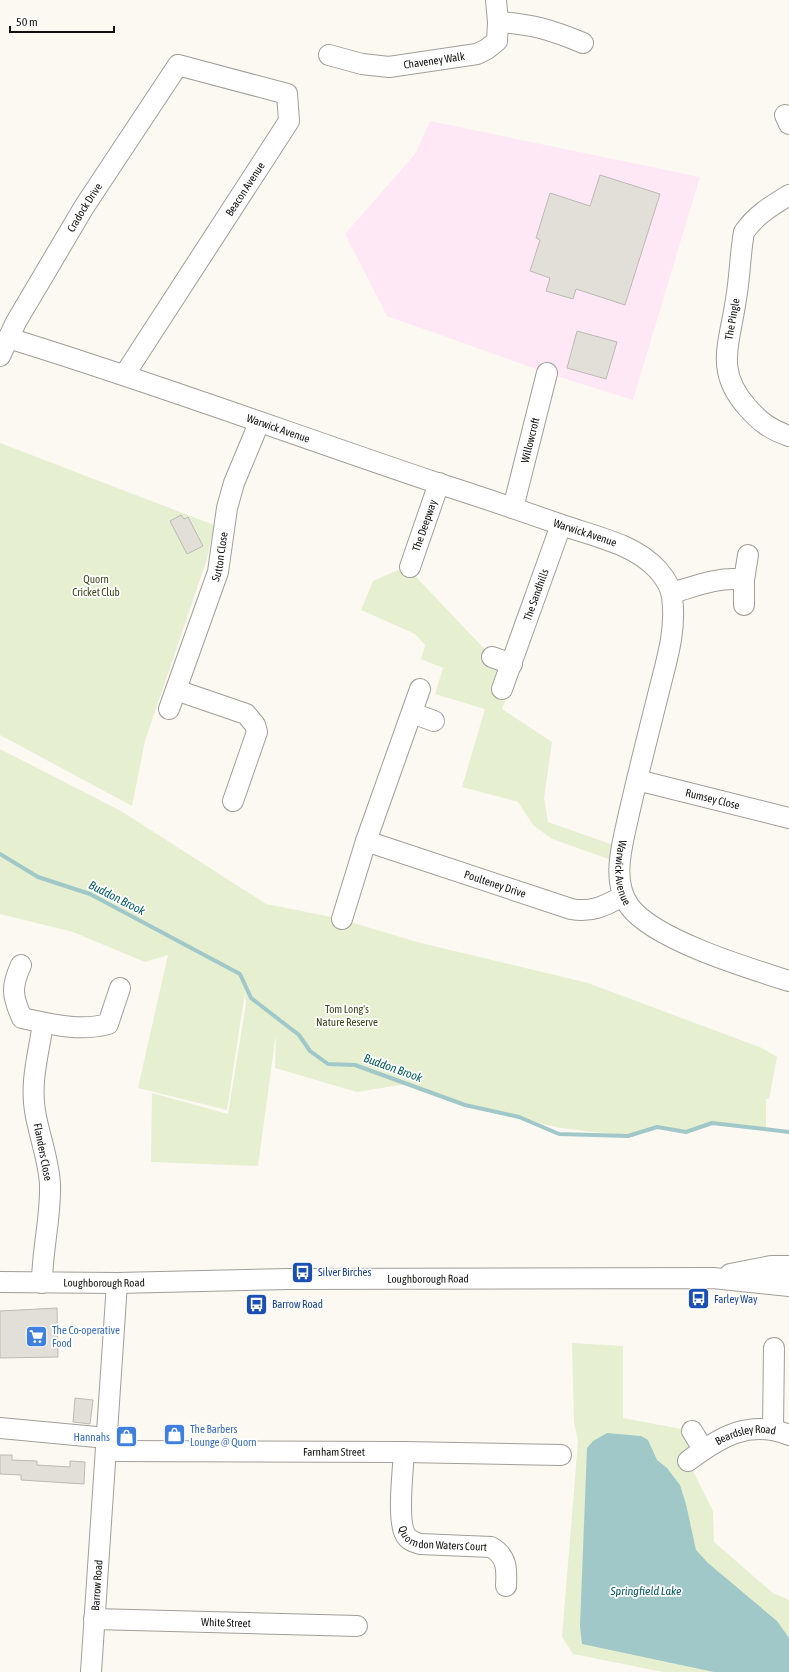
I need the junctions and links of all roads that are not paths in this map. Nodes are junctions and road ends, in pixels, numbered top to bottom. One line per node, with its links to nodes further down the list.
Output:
1 (496, 0): 2 (street, Chaveney Walk)
2 (498, 22): 3 (street); 4 (street, Chaveney Walk)
3 (583, 43)
4 (324, 53)
5 (178, 65): 7 (street, Cradock Drive); 10 (street, Beacon Avenue)
6 (789, 195): 12 (street, The Pingle)
7 (8, 325): 8 (street, Cradock Drive); 10 (street, Warwick Avenue)
8 (0, 356)
9 (547, 373): 14 (street, Willowcroft)
10 (124, 374): 11 (street, Warwick Avenue)
11 (259, 422): 13 (street, Warwick Avenue); 25 (street, Sutton Close)
12 (789, 436)
13 (439, 483): 14 (street, Warwick Avenue); 17 (street, The Deepway)
14 (513, 508): 15 (street, Warwick Avenue)
15 (561, 525): 19 (street, Warwick Avenue); 22 (street, The Sandhills)
16 (748, 555): 18 (street)
17 (408, 572)
18 (744, 580): 19 (street); 20 (street)
19 (672, 593): 29 (street, Warwick Avenue)
20 (744, 605)
21 (492, 657): 22 (street)
22 (512, 664): 24 (street, The Sandhills)
23 (420, 689): 27 (street)
24 (502, 689)
25 (176, 690): 26 (street, Sutton Close); 30 (street)
26 (169, 709)
27 (412, 713): 28 (street); 32 (street)
28 (434, 721)
29 (637, 780): 31 (street, Rumsey Close); 33 (street, Warwick Avenue)
30 (233, 801)
31 (789, 818)
32 (366, 841): 33 (street, Poulteney Drive); 34 (street)
33 (623, 896): 36 (street, Warwick Avenue)
34 (342, 919)
35 (21, 965): 38 (street)
36 (789, 981)
37 (120, 988): 38 (street)
38 (44, 1023): 42 (street, Flanders Close)
39 (789, 1266): 40 (street, Loughborough Road)
40 (713, 1278): 43 (street, Loughborough Road); 44 (street, Loughborough Road)
41 (0, 1282): 42 (street, Loughborough Road)
42 (42, 1283): 43 (street, Loughborough Road)
43 (116, 1283): 49 (street, Barrow Road)
44 (789, 1286)
45 (779, 1362): 48 (street)
46 (0, 1428): 49 (street, Farnham Street)
47 (692, 1431): 48 (street, Beardsley Road)
48 (781, 1432)
49 (107, 1444): 50 (street, Farnham Street); 53 (street, Barrow Road)
50 (404, 1452): 51 (street, Farnham Street); 52 (street, Quorndon Waters Court)
51 (561, 1455)
52 (506, 1586)
53 (94, 1619): 54 (street, White Street); 55 (street, Barrow Road)
54 (357, 1626)
55 (91, 1672)

